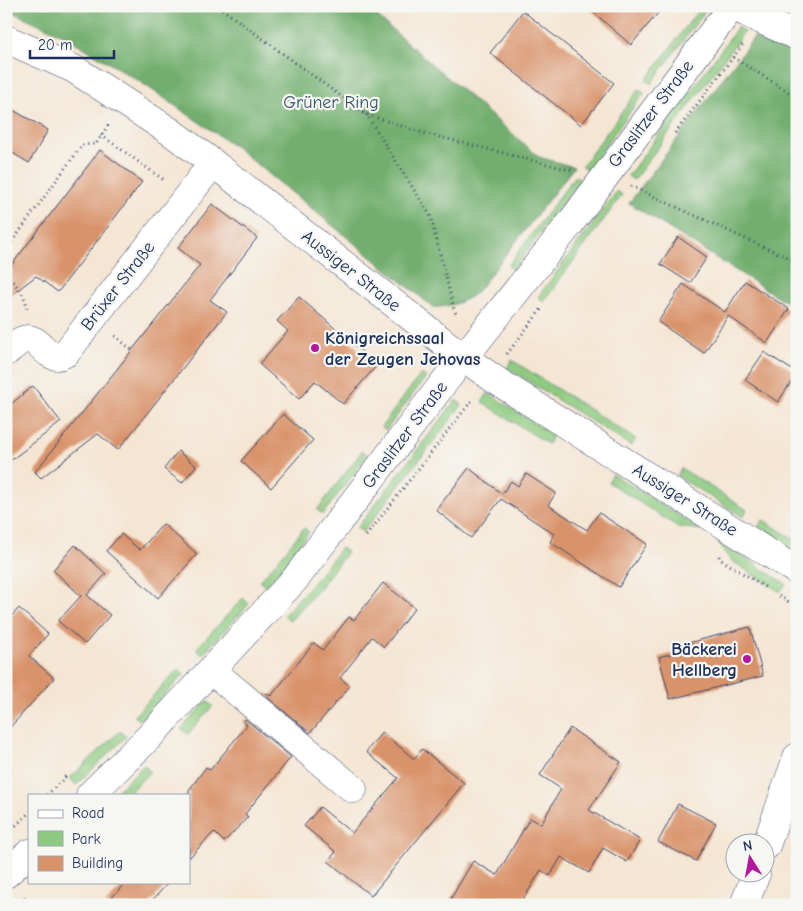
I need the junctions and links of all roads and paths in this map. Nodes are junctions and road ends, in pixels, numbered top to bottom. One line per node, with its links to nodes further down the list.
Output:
1 (218, 6): 8 (path)
2 (732, 6): 3 (street); 11 (street, Graslitzer Straße)
3 (797, 36)
4 (6, 38): 7 (street, Aussiger Straße)
5 (733, 57): 6 (path)
6 (797, 95)
7 (126, 102): 9 (path); 10 (street, Aussiger Straße)
8 (366, 114): 12 (path); 17 (path)
9 (102, 135): 13 (path); 14 (path)
10 (213, 163): 13 (street, Brüxer Straße); 17 (street, Aussiger Straße)
11 (604, 177): 15 (path); 19 (street, Graslitzer Straße)
12 (569, 179)
13 (186, 197): 18 (street, Brüxer Straße)
14 (6, 250)
15 (797, 261)
16 (6, 274): 18 (path)
17 (442, 341): 19 (street, Aussiger Straße)
18 (17, 345)
19 (464, 358): 20 (street, Aussiger Straße); 21 (street, Graslitzer Straße)
20 (797, 571)
21 (210, 670): 24 (street); 26 (street, Graslitzer Straße)
22 (797, 757): 29 (street)
23 (74, 769): 25 (path)
24 (353, 789)
25 (48, 794)
26 (91, 794)
27 (28, 814): 28 (path)
28 (6, 834)
29 (770, 834)
30 (28, 854): 31 (street)
31 (6, 874)
32 (752, 884): 35 (street)
33 (25, 897): 34 (path)
34 (17, 905)
35 (744, 905)

